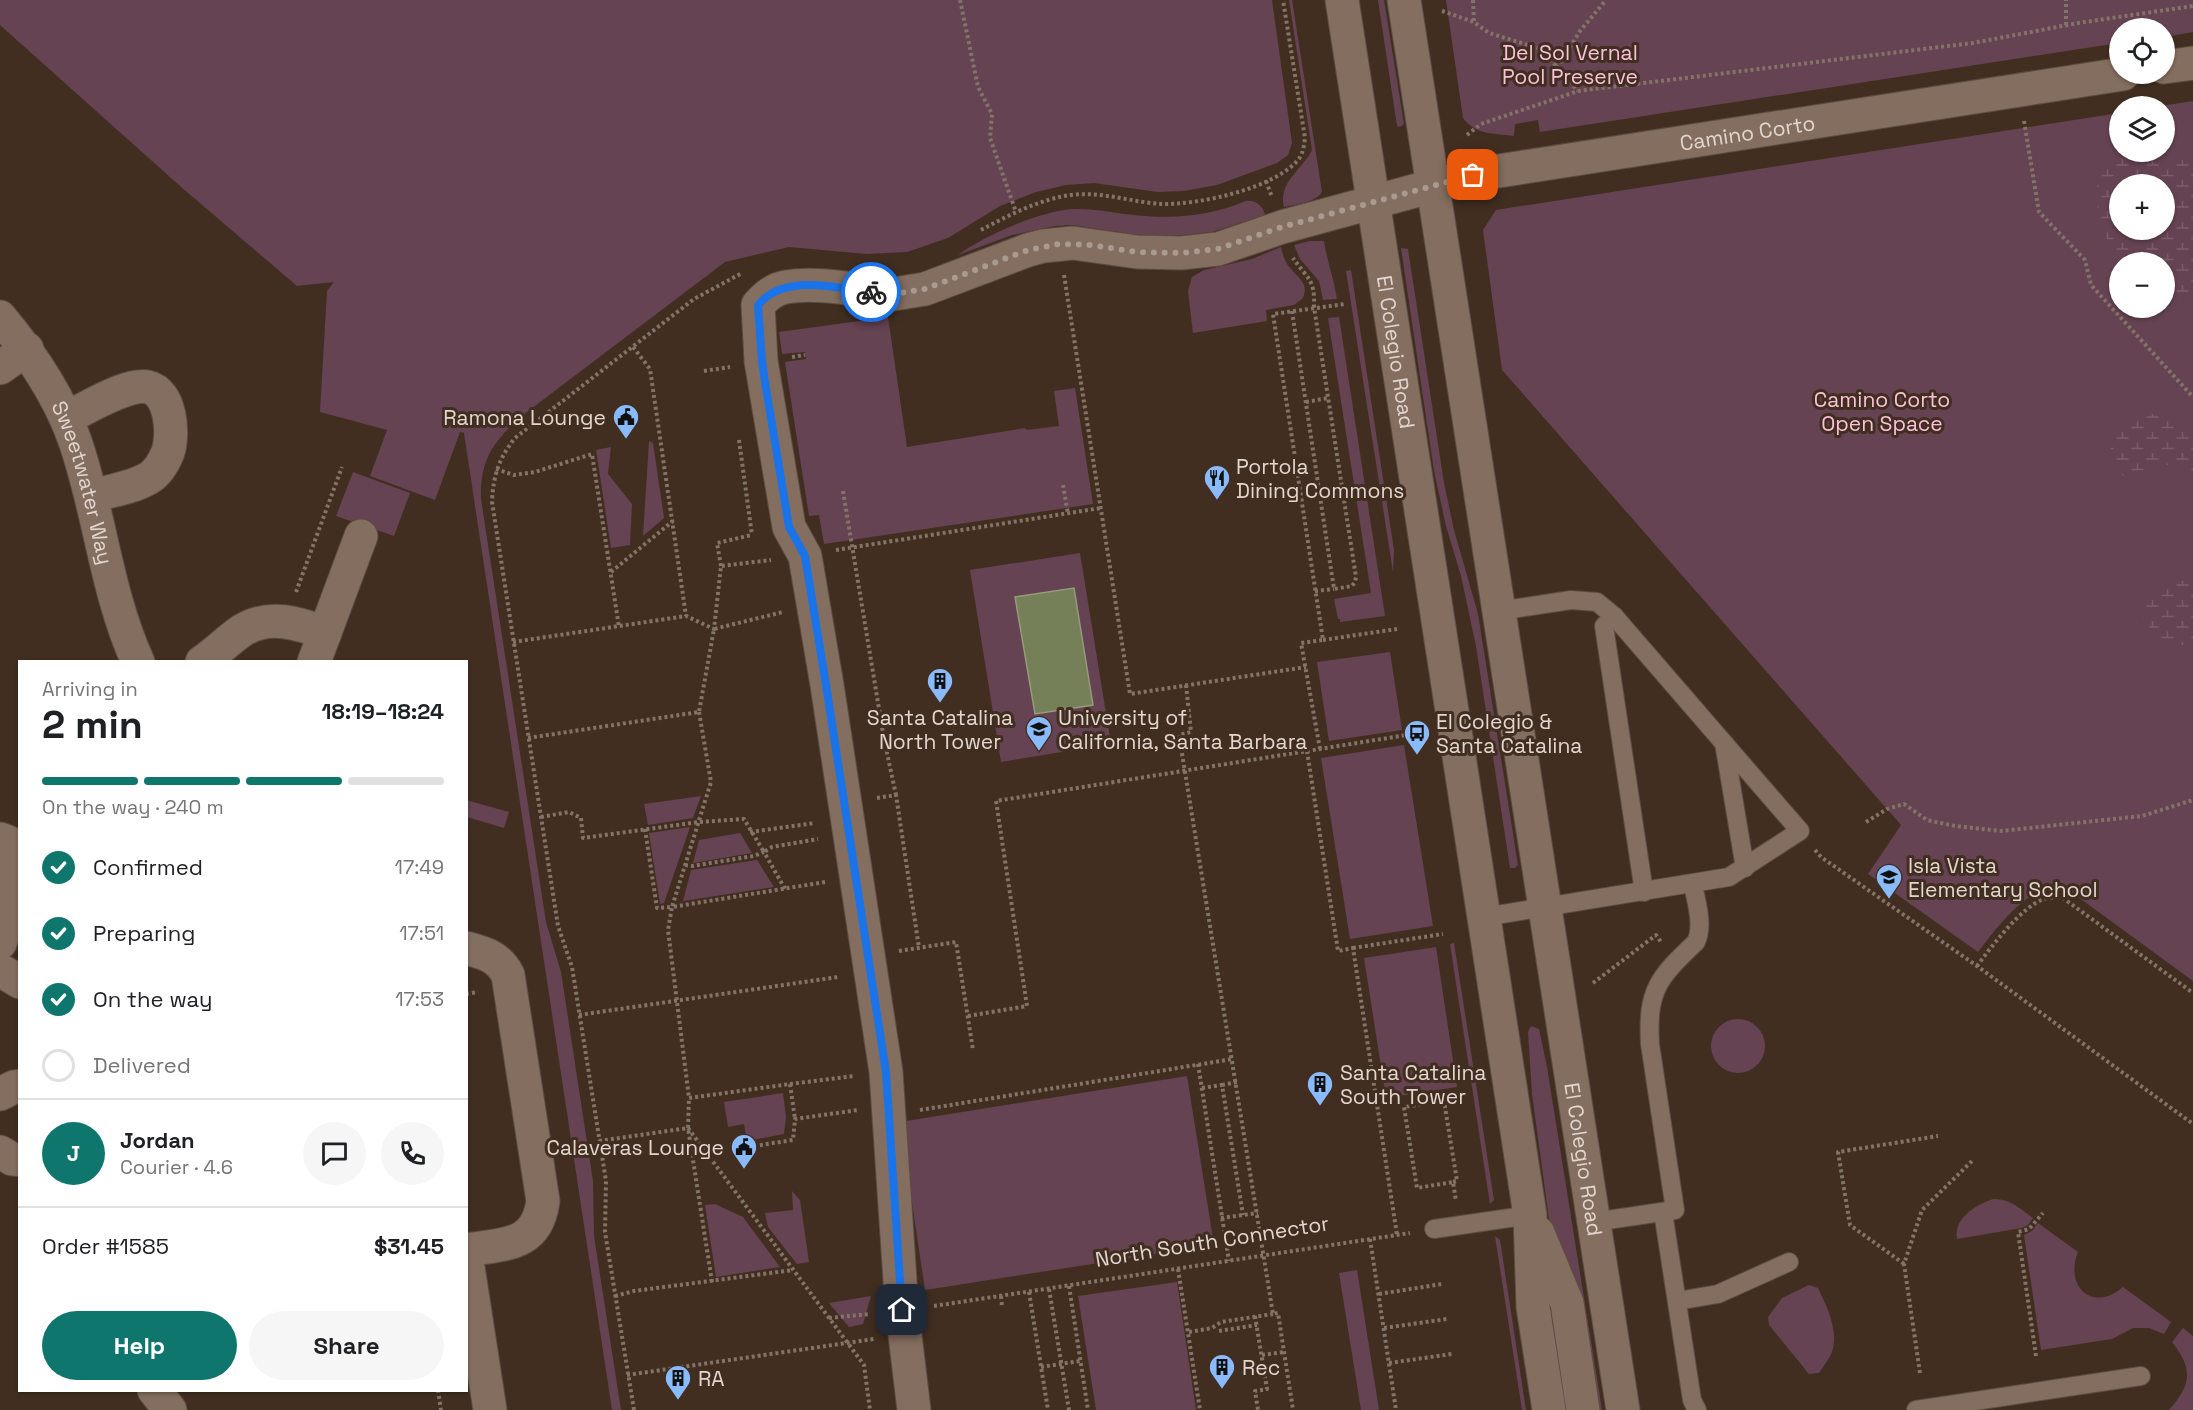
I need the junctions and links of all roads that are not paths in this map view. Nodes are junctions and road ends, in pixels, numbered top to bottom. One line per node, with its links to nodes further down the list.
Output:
1 (1342, 0): 7 (street, El Colegio Road)
2 (1404, 0): 6 (street, El Colegio Road)
3 (2193, 63): 4 (street)
4 (2175, 65)
5 (2109, 76): 6 (street, Camino Corto)
6 (1434, 186): 7 (street, Camino Corto); 14 (street, El Colegio Road)
7 (1373, 203): 25 (street, El Colegio Road); 46 (street, Camino Corto)
8 (0, 316): 9 (street, Sweetwater Way)
9 (27, 350): 10 (street); 11 (street, Sweetwater Way)
10 (0, 368)
11 (66, 418): 12 (street, Sweetwater Way); 12 (street)
12 (91, 496): 17 (street, Sweetwater Way)
13 (361, 536): 16 (street)
14 (1499, 611): 15 (lane); 24 (street, El Colegio Road)
15 (1614, 616): 19 (lane); 23 (lane)
16 (319, 647): 18 (street)
17 (137, 660)
18 (205, 660)
19 (1724, 742): 21 (lane); 21 (lane)
20 (0, 839): 26 (street)
21 (1745, 868): 22 (lane)
22 (1693, 884): 23 (lane); 34 (lane)
23 (1644, 892): 24 (lane)
24 (1545, 907): 25 (lane); 36 (street, El Colegio Road)
25 (1484, 916): 35 (street, El Colegio Road)
26 (0, 943)
27 (468, 949): 38 (street)
28 (0, 970): 29 (street)
29 (18, 981)
30 (18, 1087): 31 (street)
31 (0, 1094)
32 (0, 1152): 33 (street)
33 (18, 1160)
34 (1662, 1212): 36 (lane); 41 (lane)
35 (1530, 1215): 37 (lane); 47 (street, El Colegio Road); 48 (street, El Colegio Road)
36 (1594, 1222): 49 (street, El Colegio Road)
37 (1434, 1229)
38 (468, 1252)
39 (1789, 1262): 41 (lane)
40 (468, 1265): 45 (street)
41 (1677, 1301): 50 (lane)
42 (2141, 1376): 51 (lane)
43 (156, 1392): 44 (street)
44 (170, 1410)
45 (490, 1410)
46 (914, 1410)
47 (1549, 1410)
48 (1583, 1410)
49 (1623, 1410)
50 (1698, 1410)
51 (1916, 1410)

